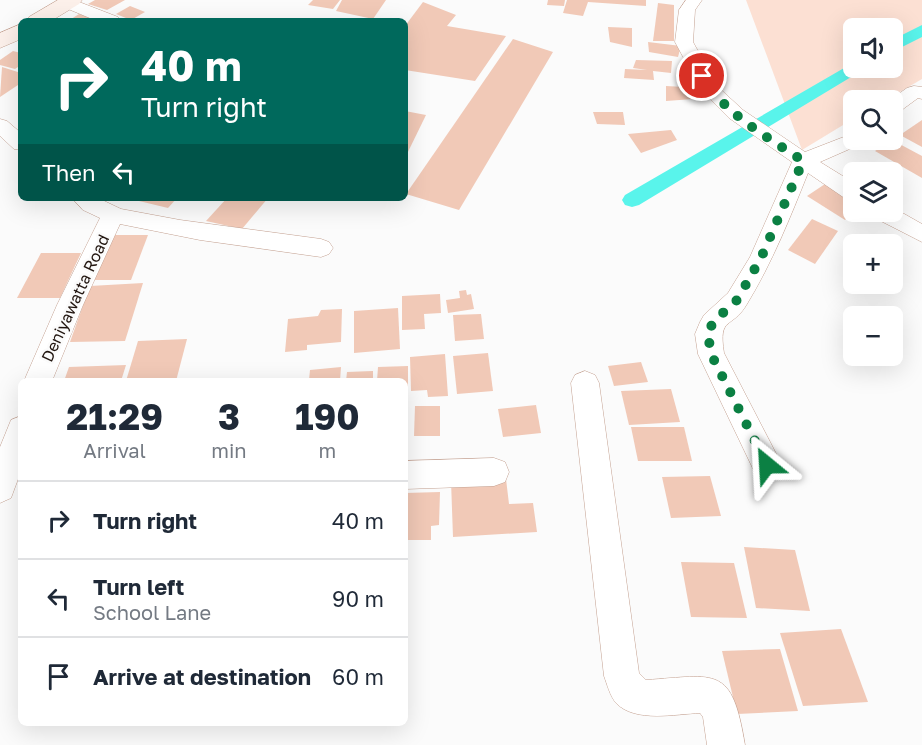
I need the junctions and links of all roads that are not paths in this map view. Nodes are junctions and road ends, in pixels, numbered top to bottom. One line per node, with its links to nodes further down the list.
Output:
1 (694, 0): 12 (street)
2 (69, 2): 3 (street); 4 (street)
3 (41, 18)
4 (105, 18)
5 (18, 32): 6 (street)
6 (0, 42)
7 (922, 93): 8 (street)
8 (903, 100)
9 (0, 124): 10 (street)
10 (18, 141)
11 (843, 144): 12 (street)
12 (803, 161): 13 (street); 22 (street)
13 (843, 187)
14 (86, 201): 15 (street)
15 (113, 215): 18 (street); 19 (street, Deniyawatta Road)
16 (901, 222): 17 (street)
17 (922, 234)
18 (321, 248)
19 (39, 378)
20 (585, 383): 27 (street)
21 (18, 437): 26 (street)
22 (767, 465)
23 (494, 472): 24 (street)
24 (408, 475)
25 (18, 486): 26 (street)
26 (0, 488)
27 (726, 745)

